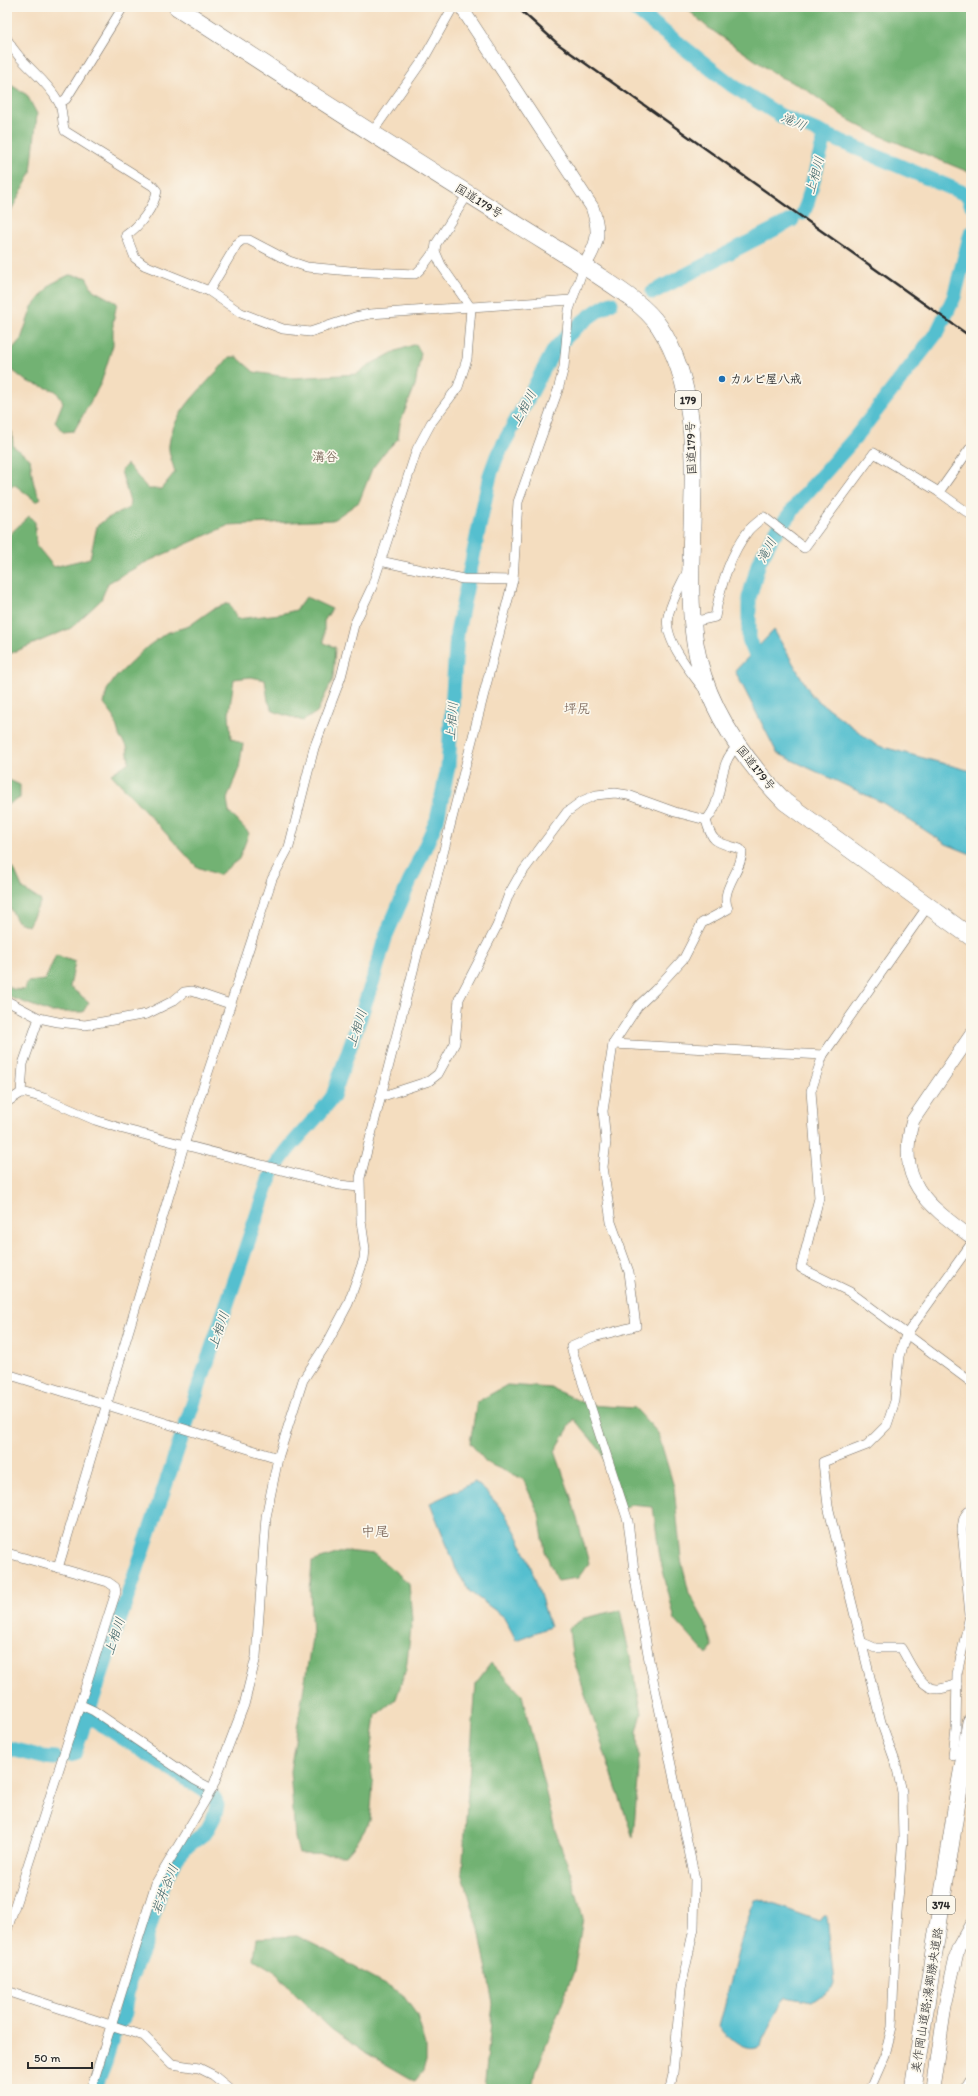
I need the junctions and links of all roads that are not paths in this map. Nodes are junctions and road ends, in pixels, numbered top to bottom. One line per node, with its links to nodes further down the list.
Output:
1 (123, 7): 6 (street)
2 (177, 7): 7 (highway, 国道179号 / 179)
3 (453, 7): 7 (street)
4 (461, 7): 10 (street)
5 (7, 39): 6 (street)
6 (60, 103): 11 (street)
7 (371, 134): 8 (highway, 国道179号 / 179)
8 (468, 194): 9 (street); 10 (highway, 国道179号 / 179)
9 (435, 251): 11 (street); 13 (street)
10 (584, 266): 12 (street); 18 (highway, 国道179号 / 179)
11 (209, 291): 13 (street)
12 (571, 300): 13 (street); 19 (street)
13 (471, 308): 17 (street)
14 (971, 448): 15 (street)
15 (939, 492): 16 (street); 20 (street)
16 (971, 515)
17 (380, 561): 19 (street); 27 (street)
18 (690, 567): 20 (highway, 国道179号 / 179); 21 (street)
19 (513, 580): 33 (street)
20 (693, 622): 21 (highway, 国道179号 / 179)
21 (711, 699): 22 (highway, 国道179号 / 179)
22 (738, 746): 23 (street); 24 (highway, 国道179号 / 179)
23 (706, 820): 30 (street); 33 (street)
24 (928, 906): 25 (highway, 国道179号 / 179); 31 (street)
25 (971, 937)
26 (7, 1001): 28 (street)
27 (230, 1004): 28 (street); 35 (street)
28 (39, 1018): 32 (street)
29 (971, 1035): 37 (street)
30 (613, 1044): 31 (street); 61 (street)
31 (823, 1055): 39 (street)
32 (21, 1093): 34 (street); 35 (street)
33 (380, 1096): 36 (street)
34 (7, 1102)
35 (184, 1145): 36 (street); 42 (street)
36 (359, 1187): 43 (street)
37 (971, 1237)
38 (971, 1244): 39 (street)
39 (906, 1335): 41 (street); 47 (street)
40 (7, 1374): 42 (street)
41 (971, 1382)
42 (106, 1406): 43 (street); 46 (street)
43 (278, 1458): 53 (street)
44 (971, 1510): 48 (street)
45 (7, 1553): 46 (street)
46 (58, 1568): 49 (street)
47 (861, 1642): 48 (street); 62 (street)
48 (956, 1684): 51 (street)
49 (83, 1706): 53 (street); 55 (street)
50 (971, 1722): 63 (highway, 美作岡山道路;湯郷勝央道路 / 374)
51 (953, 1756)
52 (971, 1768): 64 (highway, 美作岡山道路;湯郷勝央道路 / 374)
53 (210, 1792): 57 (street)
54 (971, 1925): 65 (street)
55 (7, 1930)
56 (7, 1991): 57 (street)
57 (111, 2024): 59 (street); 60 (street)
58 (971, 2078): 66 (street)
59 (92, 2089)
60 (230, 2089)
61 (670, 2089)
62 (870, 2089)
63 (913, 2089)
64 (922, 2089)
65 (933, 2089)
66 (965, 2089)

